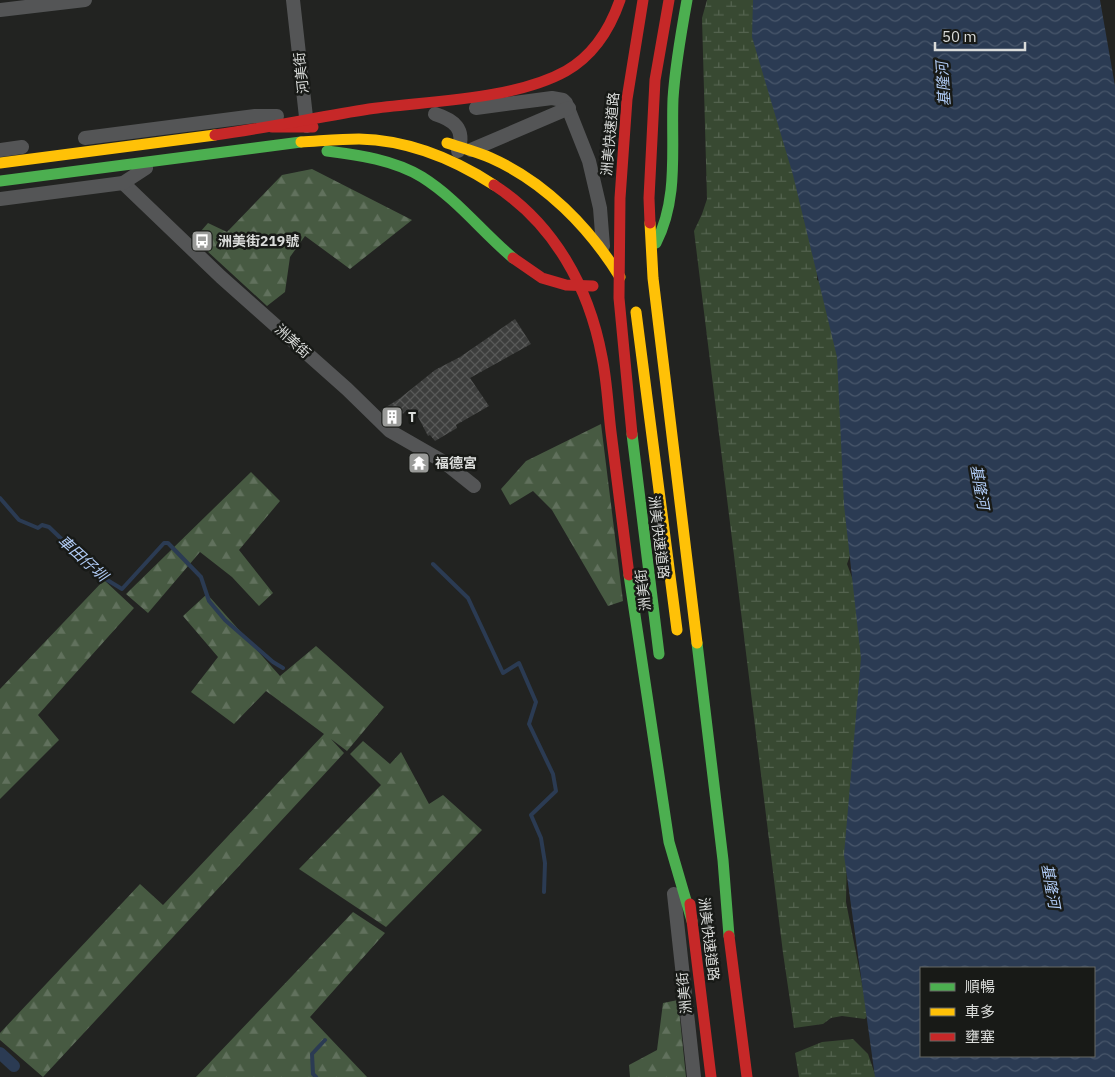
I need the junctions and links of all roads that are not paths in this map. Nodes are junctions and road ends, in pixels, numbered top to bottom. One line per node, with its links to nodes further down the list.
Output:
1 (84, 0): 7 (street)
2 (293, 0): 10 (street, 河美街)
3 (620, 0): 11 (highway)
4 (643, 0): 30 (highway, 洲美快速道路)
5 (669, 0): 34 (highway, 洲美快速道路)
6 (687, 0): 26 (highway)
7 (0, 10)
8 (569, 108): 9 (street); 21 (street); 35 (street, 洲美街)
9 (435, 114): 10 (street); 21 (street)
10 (306, 122): 15 (street); 19 (street, 河美街)
11 (272, 127): 12 (highway); 22 (highway)
12 (328, 127)
13 (364, 128): 14 (highway)
14 (413, 135)
15 (75, 140)
16 (438, 140): 29 (highway)
17 (56, 142): 20 (street)
18 (275, 146): 23 (highway); 27 (highway); 33 (highway)
19 (309, 147): 21 (street); 24 (street)
20 (0, 150)
21 (453, 157)
22 (0, 163)
23 (0, 181)
24 (123, 183): 25 (street); 28 (street, 洲美街)
25 (0, 199)
26 (640, 263)
27 (629, 272)
28 (474, 486)
29 (678, 640)
30 (660, 662)
31 (684, 854): 33 (highway, 洲美快速道路)
32 (713, 880): 34 (highway)
33 (692, 921): 36 (highway, 洲美快速道路)
34 (728, 926): 37 (highway, 洲美快速道路)
35 (694, 1077)
36 (711, 1077)
37 (747, 1077)

